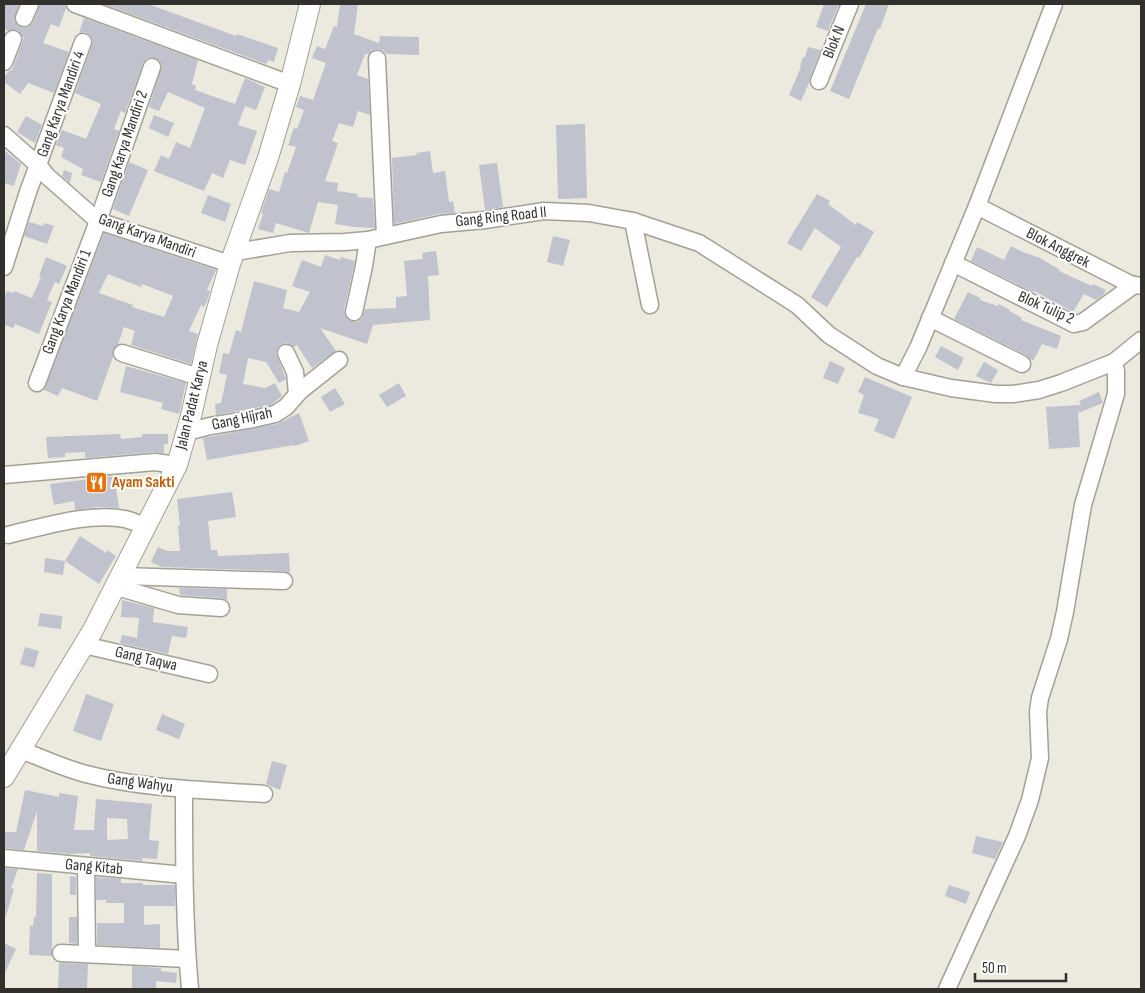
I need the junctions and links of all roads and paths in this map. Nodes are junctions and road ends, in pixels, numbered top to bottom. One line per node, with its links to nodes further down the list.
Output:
1 (75, 4): 11 (street)
2 (310, 4): 11 (main road, Jalan Padat Karya)
3 (850, 4): 10 (street, Blok N)
4 (1054, 4): 14 (street)
5 (13, 39): 8 (street)
6 (84, 42): 13 (street, Gang Karya Mandiri 4)
7 (377, 59): 17 (street)
8 (4, 62)
9 (152, 67): 15 (street, Gang Karya Mandiri 2)
10 (819, 80)
11 (290, 84): 19 (main road, Jalan Padat Karya)
12 (5, 142): 13 (street, Gang Karya Mandiri)
13 (39, 166): 15 (street, Gang Karya Mandiri); 21 (street, Gang Karya Mandiri 4)
14 (977, 206): 20 (street); 22 (street, Blok Anggrek)
15 (98, 221): 19 (street, Gang Karya Mandiri); 34 (street, Gang Karya Mandiri 1)
16 (633, 221): 17 (street, Gang Ring Road II); 23 (street); 33 (street, Gang Ring Road II)
17 (385, 236): 18 (street, Gang Ring Road II)
18 (368, 240): 19 (street, Gang Ring Road II); 24 (street)
19 (233, 258): 32 (main road, Jalan Padat Karya)
20 (953, 263): 22 (street, Blok Tulip 2); 25 (street)
21 (4, 267)
22 (1138, 286)
23 (650, 305)
24 (354, 312)
25 (930, 318): 31 (street); 33 (street)
26 (1141, 340): 30 (street, Gang Ring Road II)
27 (122, 353): 32 (street)
28 (286, 353): 35 (street)
29 (339, 360): 35 (street, Gang Hijrah)
30 (1114, 362): 33 (street, Gang Ring Road II); 57 (street)
31 (1022, 364)
32 (199, 377): 36 (main road, Jalan Padat Karya)
33 (903, 377)
34 (37, 383)
35 (297, 394): 36 (street, Gang Hijrah)
36 (187, 432): 37 (main road, Jalan Padat Karya)
37 (177, 466): 38 (street); 39 (main road, Jalan Padat Karya)
38 (4, 475)
39 (147, 527): 40 (street); 42 (main road, Jalan Padat Karya)
40 (8, 535)
41 (284, 581): 42 (street)
42 (119, 582): 43 (street); 44 (main road, Jalan Padat Karya)
43 (221, 608)
44 (84, 645): 45 (street, Gang Taqwa); 46 (main road, Jalan Padat Karya)
45 (209, 674)
46 (21, 750): 47 (main road, Jalan Padat Karya); 48 (street, Gang Wahyu)
47 (4, 777)
48 (184, 789): 49 (street, Gang Wahyu); 52 (street)
49 (264, 794)
50 (4, 858): 51 (street, Gang Kitab)
51 (86, 867): 52 (street, Gang Kitab); 54 (street)
52 (184, 875): 55 (street)
53 (61, 953): 54 (street)
54 (87, 954): 55 (street)
55 (188, 959): 56 (street)
56 (190, 989)
57 (947, 989)

